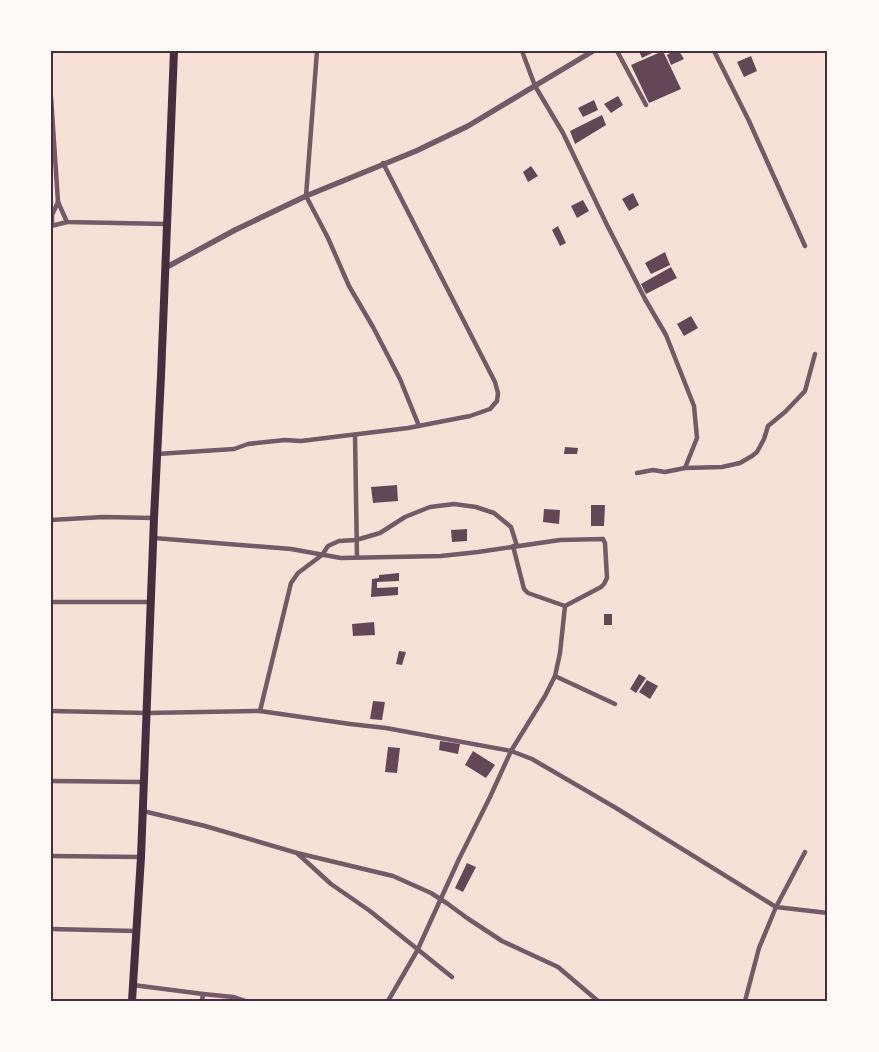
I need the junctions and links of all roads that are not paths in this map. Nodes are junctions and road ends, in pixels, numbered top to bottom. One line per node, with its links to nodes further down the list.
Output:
1 (174, 51): 15 (main road)
2 (317, 51): 12 (street)
3 (522, 51): 7 (street)
4 (592, 51): 7 (street)
5 (617, 51): 9 (street)
6 (714, 51): 17 (street)
7 (535, 86): 11 (street); 23 (street)
8 (51, 96): 10 (street)
9 (646, 106)
10 (52, 120): 13 (street)
11 (384, 163): 12 (street); 20 (street)
12 (306, 196): 18 (street); 20 (street)
13 (58, 202): 14 (street); 16 (street)
14 (66, 222): 15 (street); 16 (street)
15 (167, 224): 18 (main road)
16 (52, 226)
17 (805, 246)
18 (165, 268): 22 (main road)
19 (815, 354): 23 (street)
20 (419, 426): 21 (street)
21 (354, 435): 22 (street); 28 (street)
22 (157, 454): 25 (main road)
23 (685, 468): 24 (street)
24 (637, 473)
25 (154, 518): 26 (street); 27 (main road)
26 (51, 520)
27 (154, 538): 30 (street); 33 (main road)
28 (356, 540): 29 (street); 30 (street); 31 (street)
29 (515, 546): 31 (street); 34 (street); 34 (street)
30 (322, 555): 31 (street); 38 (street)
31 (356, 557)
32 (51, 602): 33 (street)
33 (151, 602): 39 (main road)
34 (565, 606): 35 (street)
35 (555, 676): 36 (street); 40 (street)
36 (614, 704)
37 (51, 711): 39 (street)
38 (260, 711): 39 (street); 40 (street)
39 (146, 712): 42 (main road)
40 (511, 751): 48 (street); 49 (street)
41 (51, 781): 42 (street)
42 (144, 782): 43 (main road)
43 (143, 812): 45 (street); 47 (main road)
44 (805, 852): 49 (street)
45 (297, 853): 48 (street); 53 (street)
46 (51, 856): 47 (street)
47 (141, 857): 52 (main road)
48 (440, 900): 53 (street); 61 (street)
49 (776, 907): 50 (street); 62 (street)
50 (828, 913)
51 (51, 929): 52 (street)
52 (136, 931): 55 (main road)
53 (417, 951): 54 (street); 60 (street)
54 (452, 977)
55 (133, 985): 56 (street); 57 (main road)
56 (203, 994): 58 (street); 59 (street)
57 (132, 1001)
58 (202, 1001)
59 (245, 1001)
60 (388, 1001)
61 (598, 1001)
62 (745, 1001)

